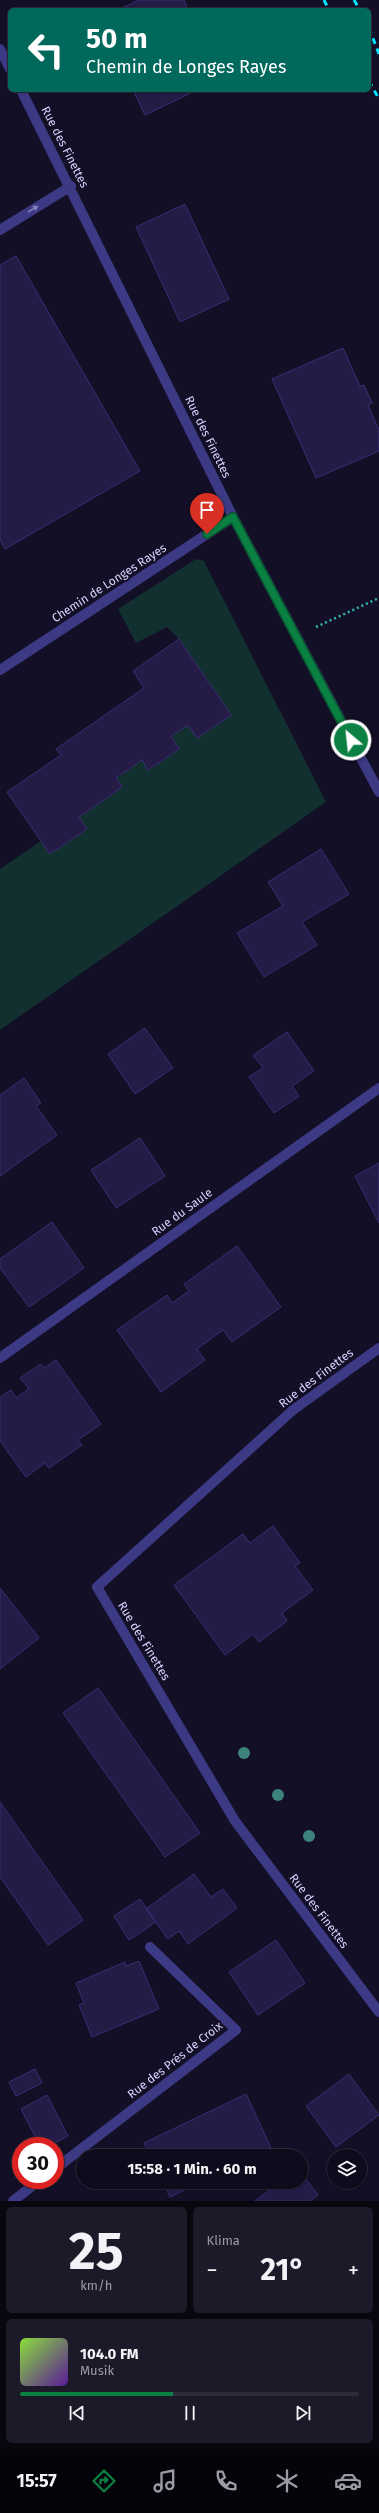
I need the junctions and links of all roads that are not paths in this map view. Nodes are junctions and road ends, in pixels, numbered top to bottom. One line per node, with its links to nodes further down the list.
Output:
1 (0, 49): 2 (street)
2 (8, 64)
3 (22, 92): 4 (street, Rue des Finettes)
4 (71, 186): 5 (street, one-way to 4); 6 (street, Rue des Finettes)
5 (0, 230)
6 (233, 517): 7 (street, Chemin de Longes Rayes); 8 (street, Rue des Finettes)
7 (0, 670)
8 (379, 792)
9 (379, 1088): 11 (street, Rue du Saule)
10 (379, 1348): 13 (street, Rue des Finettes)
11 (0, 1358)
12 (150, 1947): 14 (street, Rue des Prés de Croix)
13 (379, 2012)
14 (64, 2162)
15 (28, 2189): 16 (street)
16 (13, 2201)

